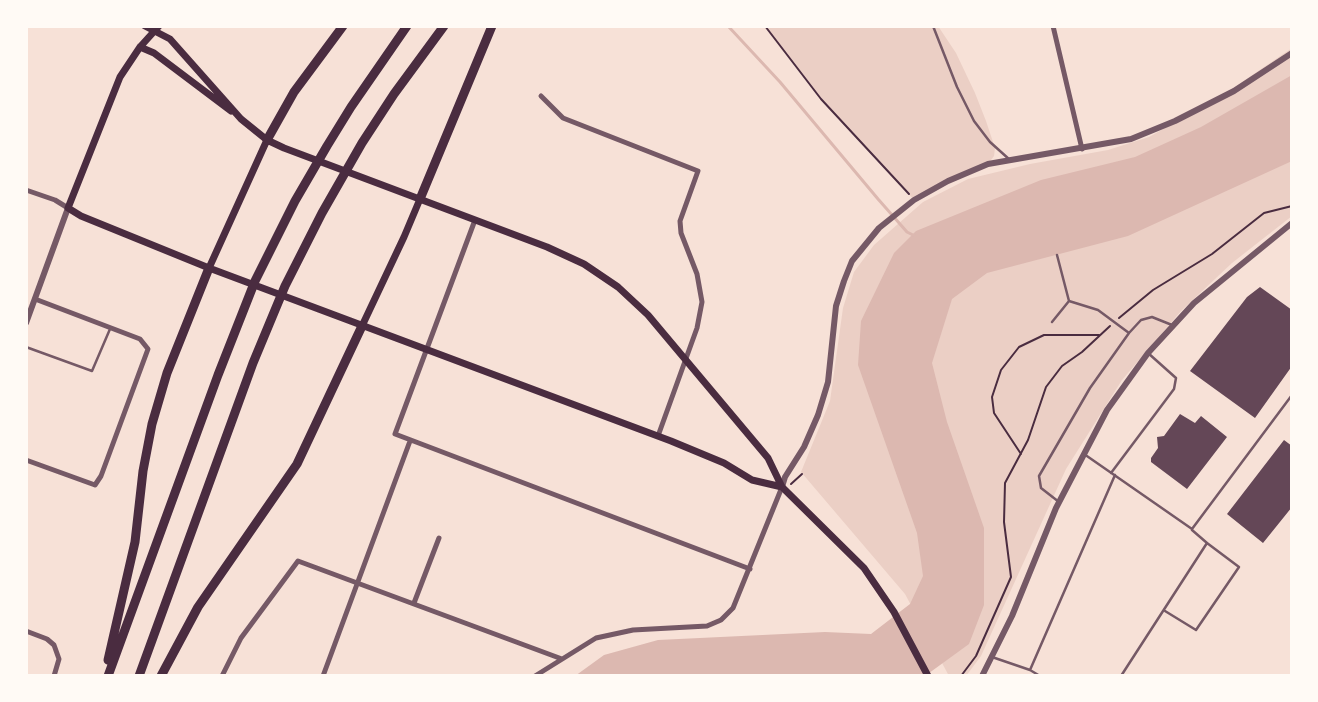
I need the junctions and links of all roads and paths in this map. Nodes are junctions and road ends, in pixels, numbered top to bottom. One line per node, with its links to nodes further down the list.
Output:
1 (145, 26): 9 (main road)
2 (343, 26): 14 (highway)
3 (407, 26): 60 (highway)
4 (444, 26): 61 (highway)
5 (492, 26): 18 (highway)
6 (765, 26): 19 (path)
7 (933, 26): 16 (lane)
8 (1053, 26): 15 (street)
9 (156, 28): 10 (main road); 13 (main road)
10 (140, 47): 13 (main road); 20 (main road)
11 (1292, 53): 15 (street)
12 (541, 96): 37 (street)
13 (241, 119): 14 (main road)
14 (267, 140): 18 (main road); 24 (main road)
15 (1082, 149): 16 (street)
16 (1011, 161): 19 (street)
17 (26, 190): 20 (street)
18 (420, 199): 21 (main road); 29 (main road)
19 (914, 200): 46 (street)
20 (68, 208): 24 (main road); 25 (street)
21 (474, 220): 35 (street); 37 (main road)
22 (1292, 223): 30 (street)
23 (1057, 255): 26 (lane)
24 (209, 268): 29 (main road); 60 (highway)
25 (35, 299): 28 (street); 31 (street)
26 (1069, 301): 27 (lane); 32 (lane)
27 (1052, 322)
28 (26, 323)
29 (362, 326): 35 (main road); 62 (highway)
30 (1173, 326): 32 (lane); 36 (street)
31 (110, 328): 34 (lane); 43 (street)
32 (1129, 333): 47 (lane)
33 (1099, 335): 41 (path)
34 (26, 347)
35 (427, 351): 39 (main road); 40 (street)
36 (1148, 353): 42 (street); 44 (lane)
37 (686, 361): 39 (street); 46 (main road)
38 (1292, 395): 48 (lane)
39 (658, 436): 46 (main road)
40 (410, 441): 51 (street); 52 (street)
41 (1021, 454)
42 (1084, 454): 44 (lane); 47 (street)
43 (26, 460)
44 (1111, 473): 45 (lane)
45 (1115, 475): 48 (lane); 58 (lane)
46 (782, 487): 51 (street); 66 (main road)
47 (1059, 502): 56 (street)
48 (1192, 529): 50 (lane)
49 (439, 538): 53 (street)
50 (1208, 543): 54 (lane); 54 (lane)
51 (750, 569): 57 (street)
52 (357, 584): 53 (street); 63 (street); 64 (street)
53 (414, 604): 57 (street)
54 (1164, 610): 69 (lane)
55 (26, 631): 59 (street)
56 (992, 657): 58 (lane); 67 (street)
57 (562, 659): 65 (street)
58 (1030, 670): 68 (lane)
59 (54, 676)
60 (106, 676)
61 (139, 676)
62 (161, 676)
63 (222, 676)
64 (323, 676)
65 (535, 676)
66 (928, 676)
67 (982, 676)
68 (1040, 676)
69 (1121, 676)

